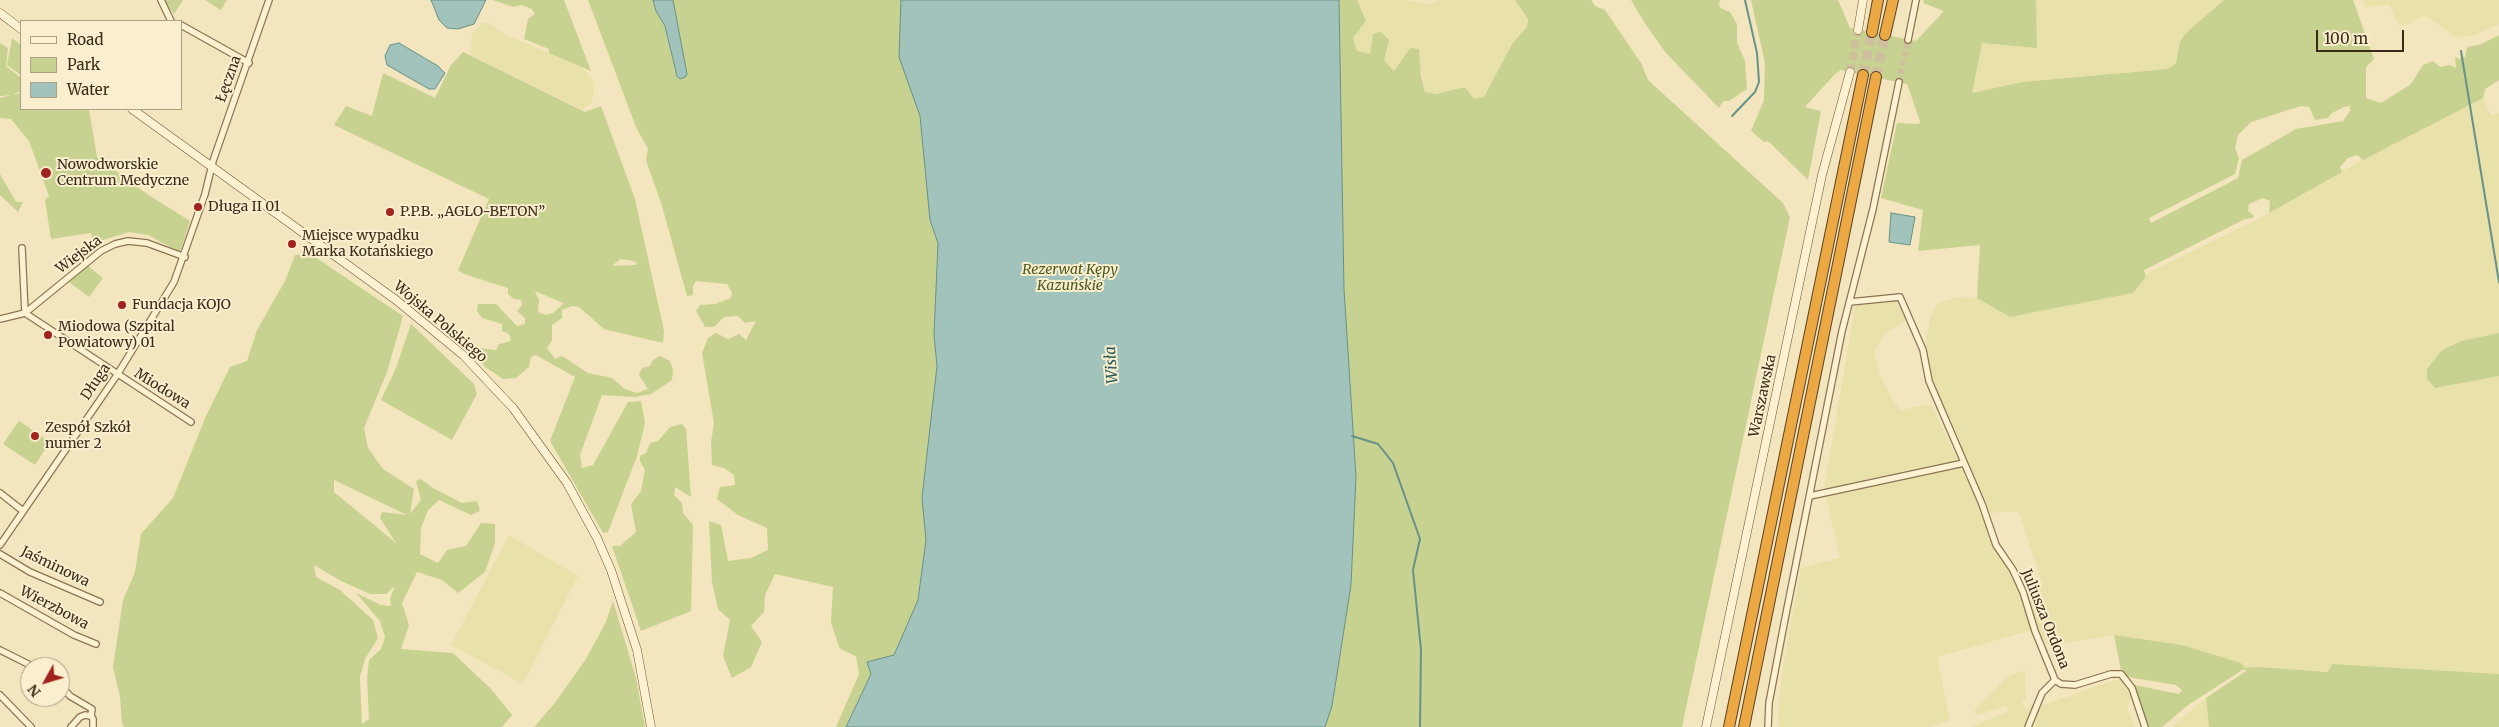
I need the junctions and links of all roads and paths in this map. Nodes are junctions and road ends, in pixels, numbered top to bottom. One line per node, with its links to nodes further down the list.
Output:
1 (161, 0): 8 (street)
2 (269, 0): 15 (street, Łęczna)
3 (1863, 0): 11 (main road)
4 (1878, 0): 12 (highway)
5 (1893, 0): 13 (highway)
6 (1916, 0): 14 (street)
7 (0, 13): 10 (main road)
8 (171, 20)
9 (182, 26): 15 (street)
10 (20, 28)
11 (1858, 30)
12 (1872, 32)
13 (1885, 35)
14 (1908, 40)
15 (249, 63): 21 (street, Łęczna)
16 (1850, 72): 48 (main road, Warszawska)
17 (1863, 75): 49 (highway)
18 (1876, 77): 50 (highway)
19 (1899, 82): 24 (street)
20 (133, 110): 21 (main road, Wojska Polskiego)
21 (212, 166): 23 (street, Długa); 47 (main road, Wojska Polskiego)
22 (22, 248): 25 (street)
23 (185, 257): 25 (street, Wiejska); 27 (street, Długa)
24 (1850, 302): 29 (street, Juliusza Ordona); 31 (street)
25 (25, 313): 26 (street); 27 (street, Miodowa)
26 (0, 319)
27 (117, 375): 28 (street, Miodowa); 32 (street, Długa)
28 (191, 422)
29 (1964, 463): 31 (street); 40 (street, Juliusza Ordona)
30 (0, 493): 32 (street)
31 (1810, 496): 51 (street)
32 (24, 512): 33 (street, Długa)
33 (0, 545)
34 (0, 554): 36 (street, Jaśminowa)
35 (0, 593): 37 (street, Wierzbowa)
36 (100, 602)
37 (96, 644)
38 (0, 650): 39 (street)
39 (20, 660)
40 (2055, 680): 52 (street, Juliusza Ordona); 53 (street)
41 (0, 695): 44 (street)
42 (70, 696): 43 (street)
43 (91, 716): 45 (street); 46 (street)
44 (31, 727)
45 (71, 727)
46 (93, 727)
47 (652, 727)
48 (1706, 727)
49 (1729, 727)
50 (1744, 727)
51 (1768, 727)
52 (2028, 727)
53 (2145, 727)

